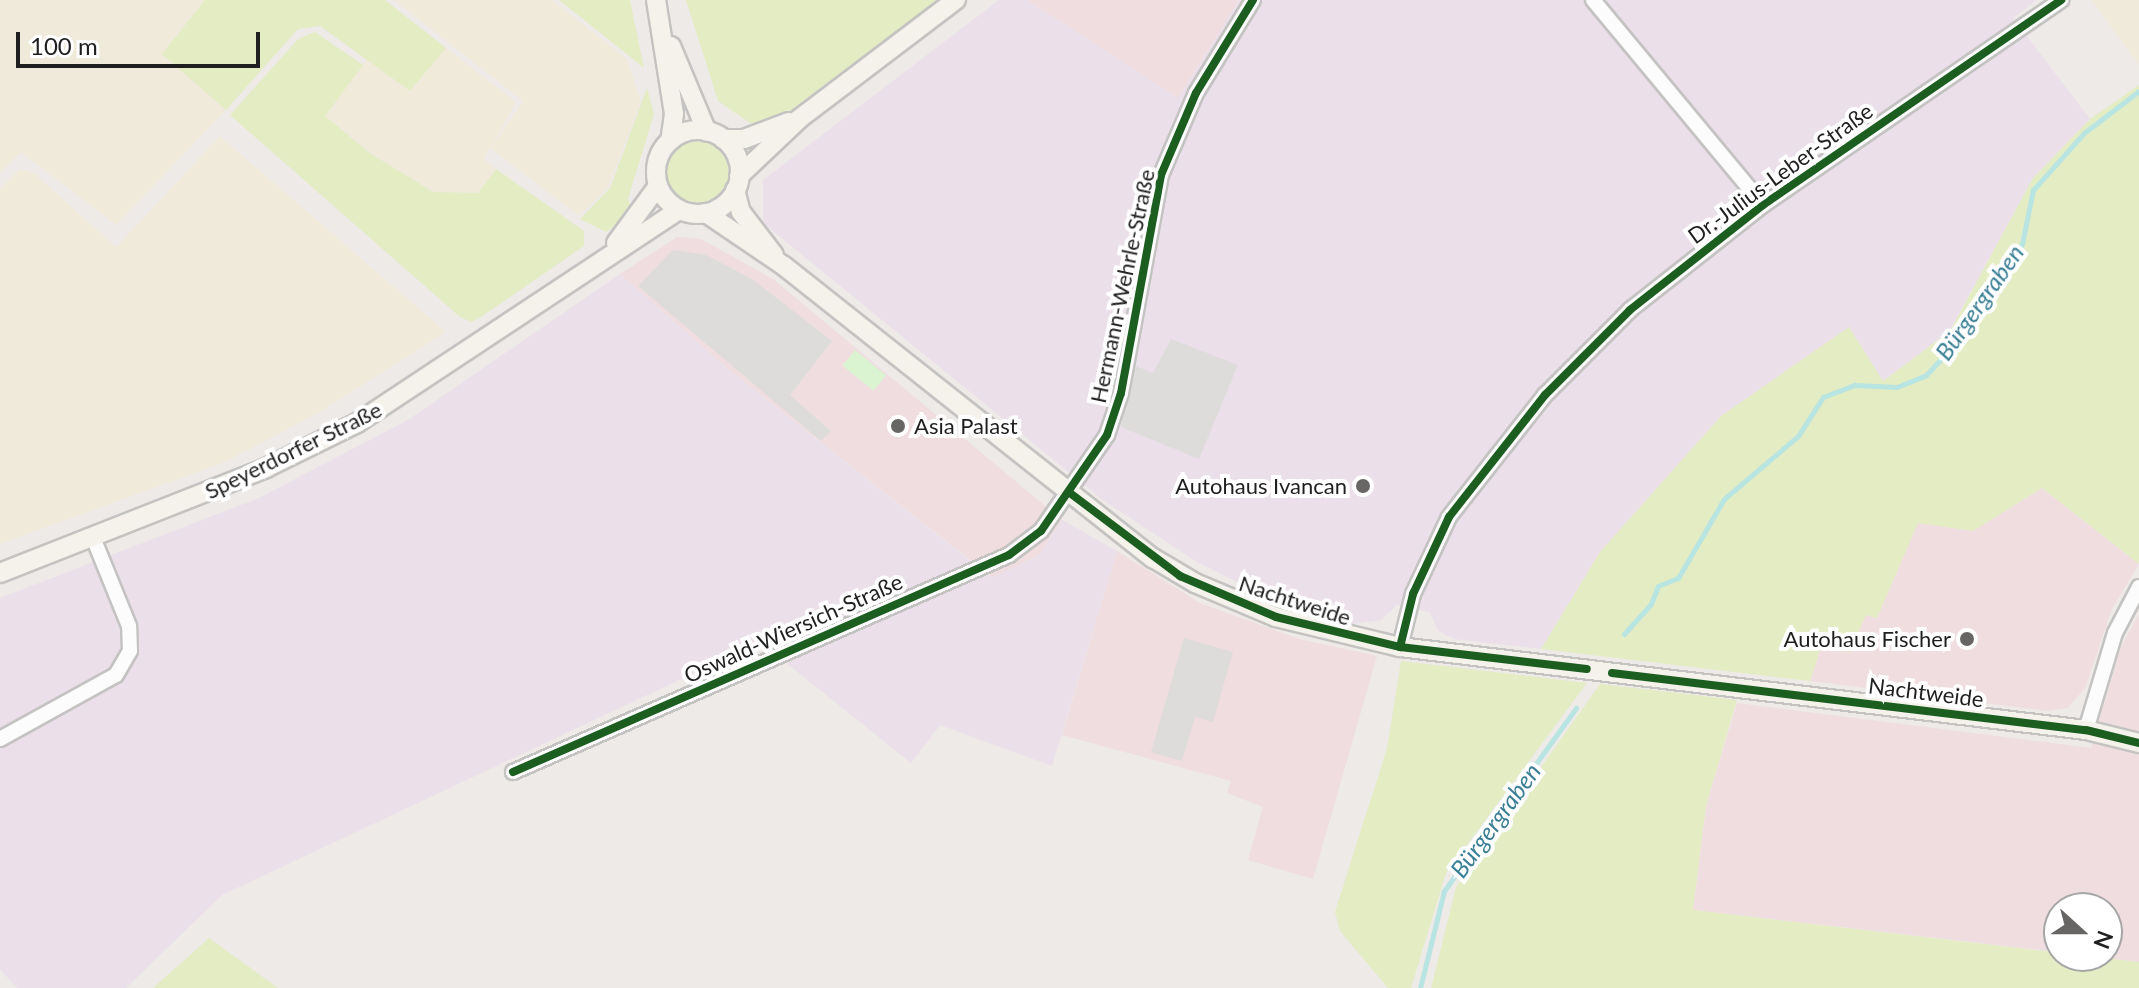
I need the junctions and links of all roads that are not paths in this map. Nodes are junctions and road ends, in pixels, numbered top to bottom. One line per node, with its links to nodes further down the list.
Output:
1 (656, 0): 6 (street)
2 (956, 0): 7 (street)
3 (1253, 0): 17 (street, Hermann-Wehrle-Straße)
4 (1593, 0): 12 (street)
5 (2061, 0): 12 (street, Dr.-Julius-Leber-Straße)
6 (661, 21): 8 (street); 9 (street)
7 (799, 119): 8 (street); 10 (street)
8 (715, 135): 9 (street); 10 (street)
9 (670, 141): 11 (street)
10 (737, 183): 14 (street); 16 (street, Nachtweide)
11 (658, 186): 13 (street); 15 (street, Speyerdorfer Straße)
12 (1763, 205): 21 (street, Dr.-Julius-Leber-Straße)
13 (679, 210): 14 (street); 15 (street, Speyerdorfer Straße)
14 (706, 213): 16 (street, Nachtweide)
15 (603, 257): 18 (street, Speyerdorfer Straße)
16 (784, 266): 17 (street, Nachtweide)
17 (1070, 493): 21 (street, Nachtweide); 25 (street, Oswald-Wiersich-Straße)
18 (94, 540): 19 (street, Speyerdorfer Straße); 23 (street)
19 (0, 573)
20 (2139, 587): 22 (street)
21 (1400, 647): 22 (street, Nachtweide)
22 (2086, 730): 24 (street, Nachtweide)
23 (0, 739)
24 (2139, 743)
25 (513, 772)

